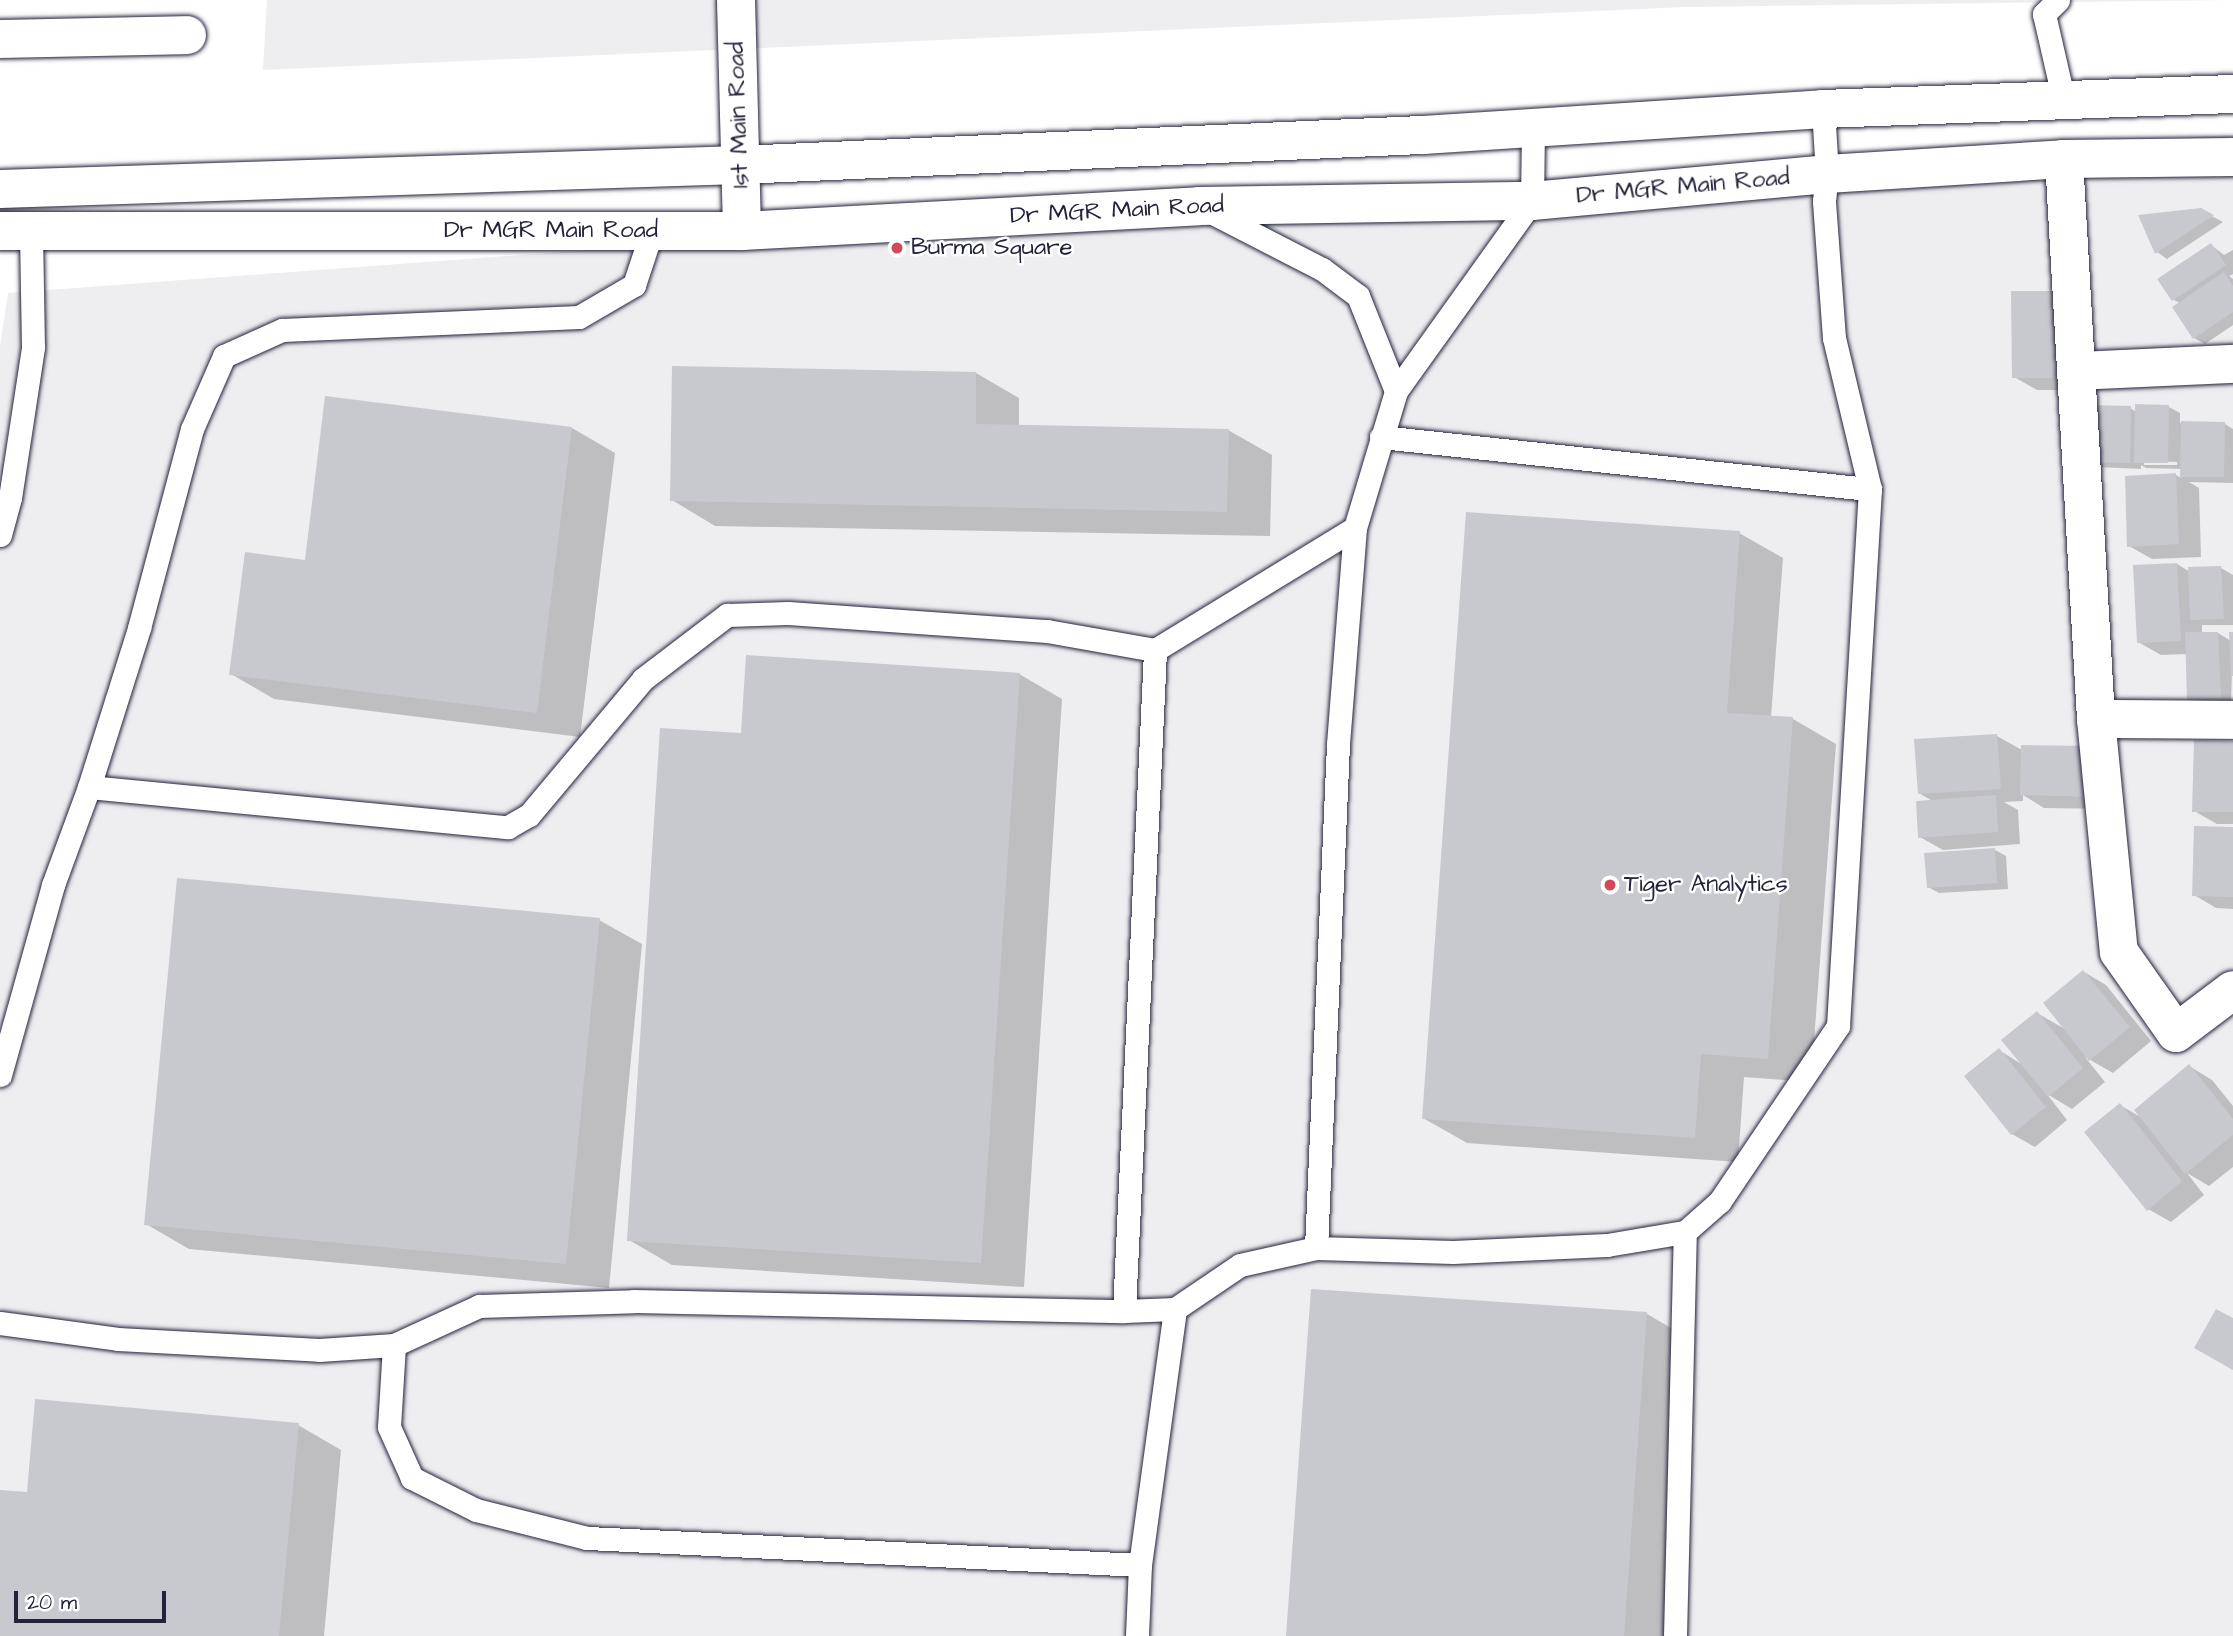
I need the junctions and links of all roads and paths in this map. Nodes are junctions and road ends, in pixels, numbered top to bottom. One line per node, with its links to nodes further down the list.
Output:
1 (736, 0): 11 (main road, 1st Main Road)
2 (2058, 0): 6 (lane)
3 (187, 35): 4 (main road)
4 (0, 39)
5 (2233, 94): 6 (main road)
6 (2064, 101): 7 (main road)
7 (1823, 109): 8 (main road); 12 (lane)
8 (1533, 128): 11 (main road); 14 (lane)
9 (2233, 157): 10 (main road, Dr MGR Main Road)
10 (2064, 159): 12 (main road, Dr MGR Main Road); 20 (main road)
11 (740, 165): 13 (main road); 18 (main road, 1st Main Road)
12 (1827, 174): 14 (main road, Dr MGR Main Road); 23 (lane)
13 (0, 189)
14 (1532, 201): 15 (main road, Dr MGR Main Road); 21 (lane)
15 (1199, 206): 18 (main road, Dr MGR Main Road); 21 (lane)
16 (15, 230): 17 (main road, Dr MGR Main Road); 25 (lane)
17 (652, 231): 18 (main road, Dr MGR Main Road); 29 (lane)
18 (742, 231)
19 (2233, 364): 20 (main road)
20 (2077, 371): 27 (main road)
21 (1396, 391): 22 (lane)
22 (1381, 437): 23 (lane); 24 (lane)
23 (1870, 489): 32 (lane)
24 (1355, 528): 26 (lane); 33 (lane)
25 (0, 535)
26 (1155, 650): 29 (lane); 35 (lane)
27 (2096, 719): 28 (main road); 30 (main road)
28 (2233, 720)
29 (89, 787): 31 (lane)
30 (2233, 989)
31 (0, 1074)
32 (1685, 1232): 33 (lane); 40 (lane)
33 (1316, 1248): 34 (lane)
34 (1175, 1309): 35 (lane); 38 (lane)
35 (1124, 1311): 37 (lane)
36 (0, 1323): 37 (lane)
37 (394, 1345): 38 (lane)
38 (1140, 1565): 39 (lane)
39 (1137, 1636)
40 (1675, 1636)

